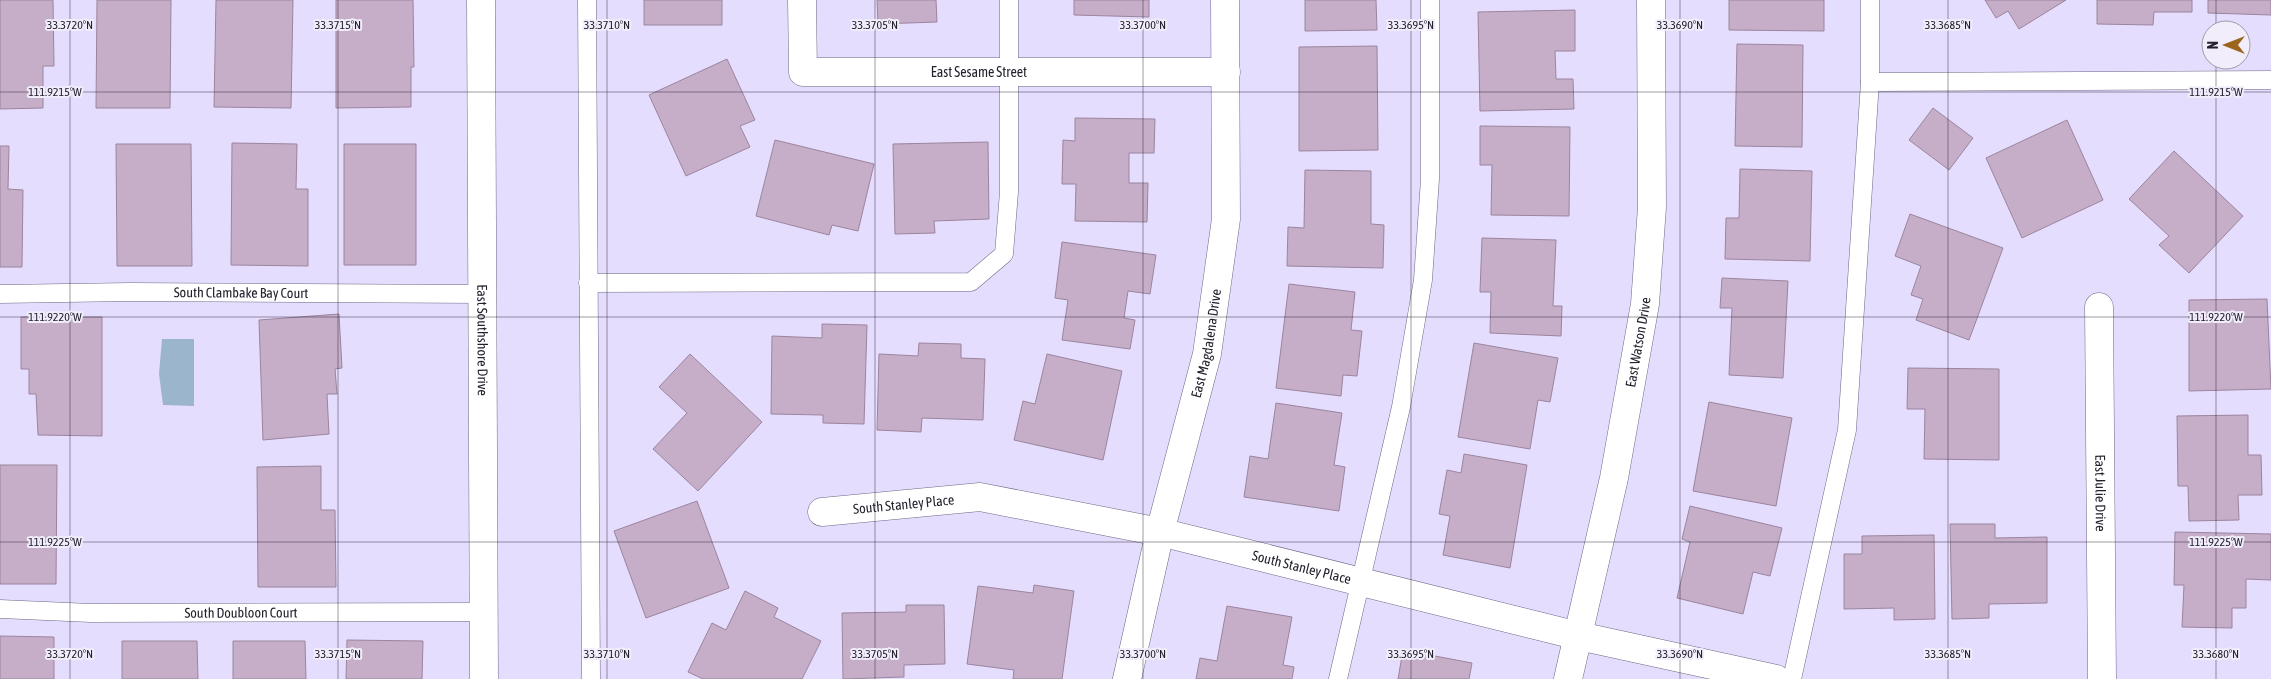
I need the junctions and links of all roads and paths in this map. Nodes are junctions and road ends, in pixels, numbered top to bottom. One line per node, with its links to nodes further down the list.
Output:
1 (481, 0): 15 (street, East Southshore Drive)
2 (587, 0): 13 (lane)
3 (802, 0): 9 (street, East Sesame Street)
4 (1009, 0): 9 (lane)
5 (1225, 0): 10 (street, East Magdalena Drive)
6 (1430, 0): 19 (lane)
7 (1651, 0): 22 (street, East Watson Drive)
8 (1870, 0): 12 (lane)
9 (1009, 72): 10 (street, East Sesame Street); 13 (lane)
10 (1226, 72): 18 (street, East Magdalena Drive)
11 (2271, 80): 12 (lane)
12 (1870, 82): 29 (lane)
13 (588, 283): 24 (lane)
14 (0, 294): 15 (lane, South Clambake Bay Court)
15 (482, 294): 21 (street, East Southshore Drive)
16 (2099, 307): 30 (street, East Julie Drive)
17 (822, 512): 18 (street, South Stanley Place)
18 (1160, 532): 19 (street, South Stanley Place); 25 (street, East Magdalena Drive)
19 (1360, 582): 22 (street, South Stanley Place); 26 (lane)
20 (0, 609): 21 (lane, South Doubloon Court)
21 (483, 612): 23 (street, East Southshore Drive)
22 (1579, 636): 27 (street, East Watson Drive); 28 (street, South Stanley Place)
23 (484, 679)
24 (591, 679)
25 (1127, 679)
26 (1338, 679)
27 (1568, 679)
28 (1776, 679)
29 (1792, 679)
30 (2102, 679)

